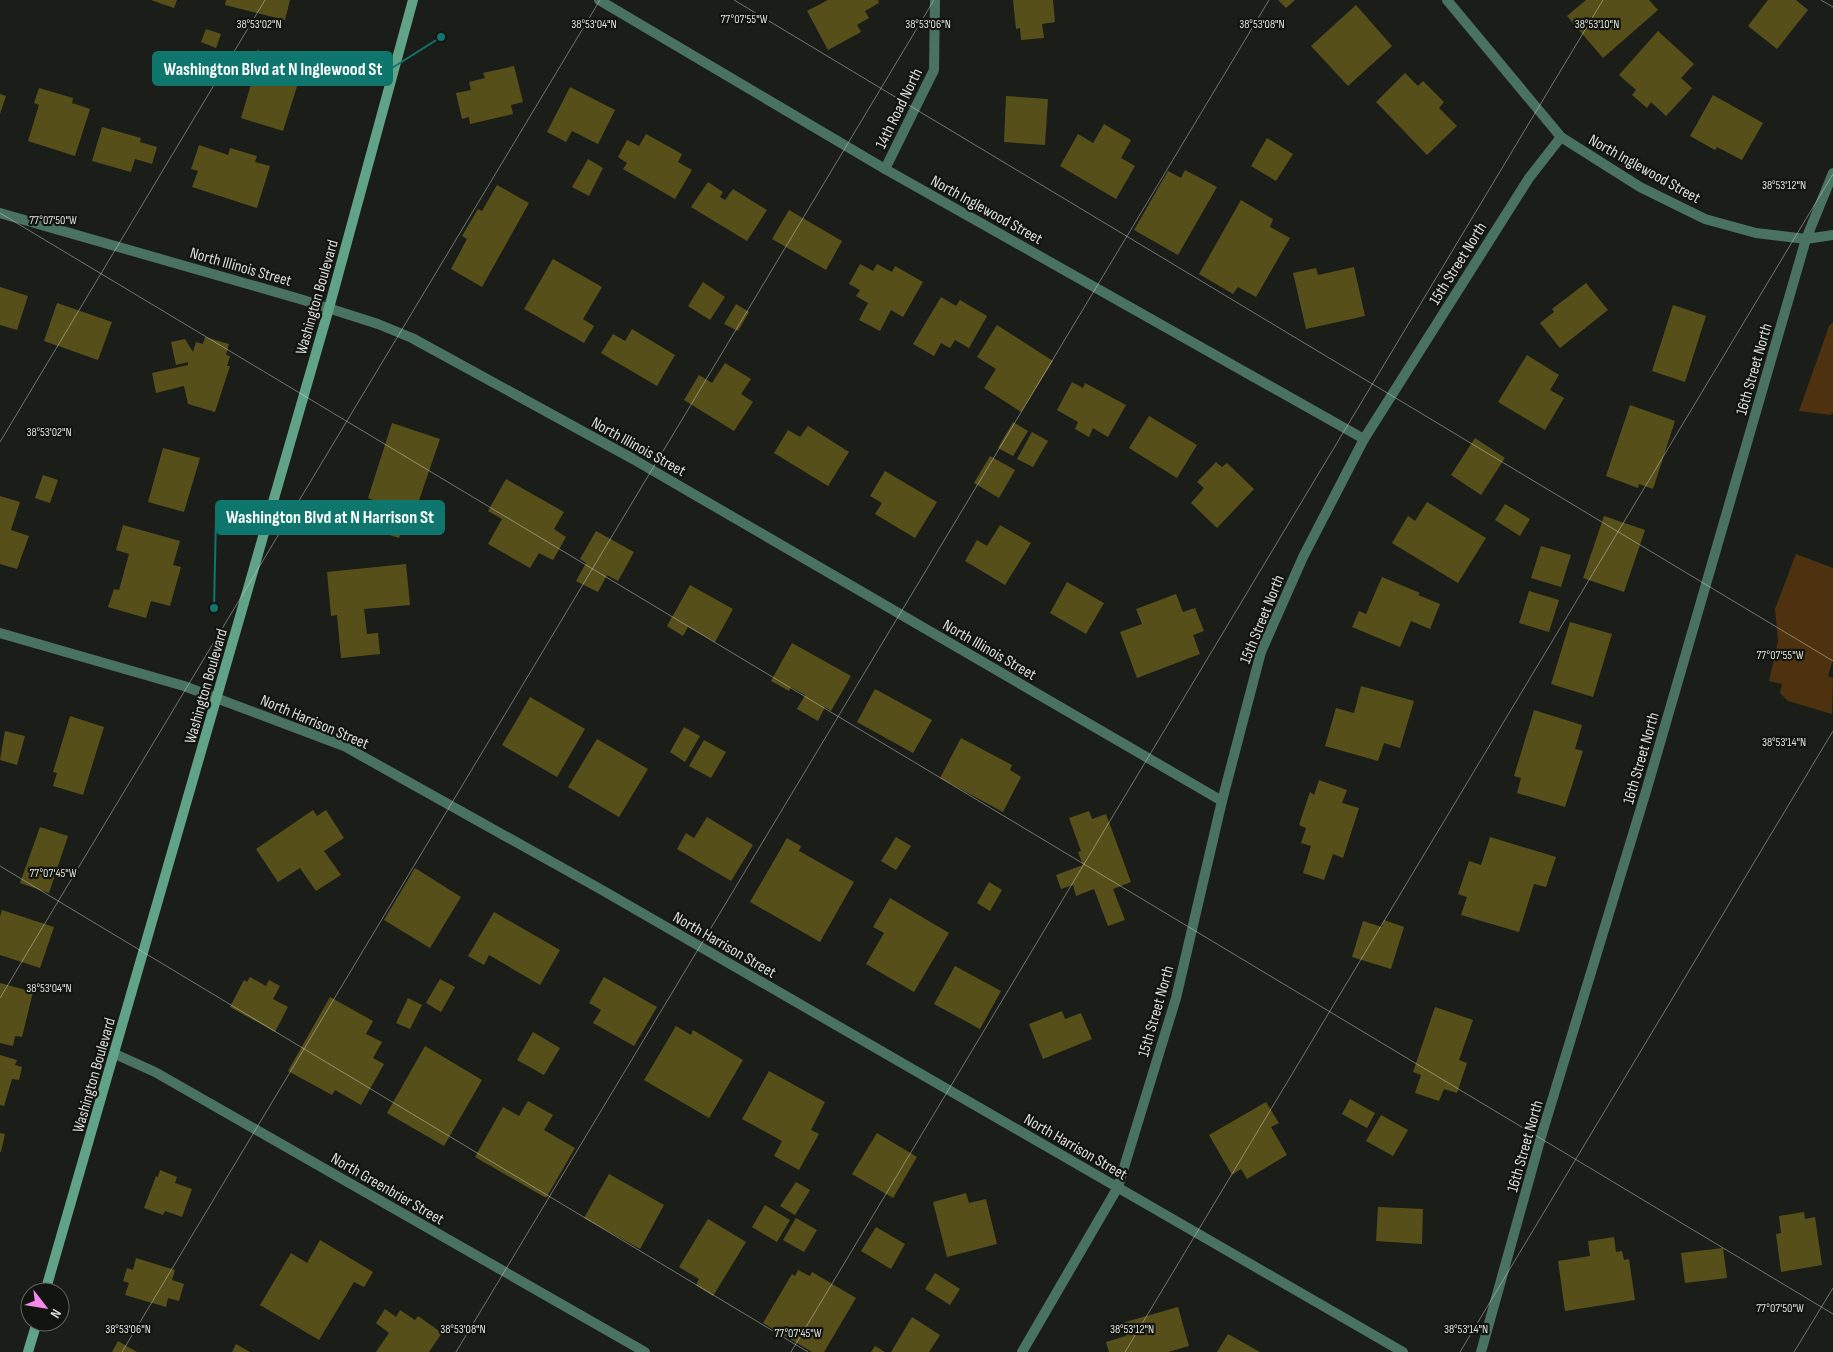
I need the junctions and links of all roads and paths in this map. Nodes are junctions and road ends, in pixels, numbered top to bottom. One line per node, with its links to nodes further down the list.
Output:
1 (413, 0): 11 (main road, Washington Boulevard)
2 (599, 0): 6 (street, North Inglewood Street)
3 (935, 0): 6 (street, 14th Road North)
4 (1447, 0): 5 (street)
5 (1561, 137): 10 (street, North Inglewood Street); 12 (street, 15th Street North)
6 (885, 169): 12 (street, North Inglewood Street)
7 (1833, 174): 10 (street, 16th Street North)
8 (0, 213): 11 (street, North Illinois Street)
9 (1833, 235): 10 (street, North Inglewood Street)
10 (1806, 239): 24 (street, 16th Street North)
11 (329, 308): 14 (main road, Washington Boulevard); 15 (street, North Illinois Street)
12 (1364, 439): 15 (street, 15th Street North)
13 (0, 633): 14 (street, North Harrison Street)
14 (217, 697): 16 (main road, Washington Boulevard); 17 (street, North Harrison Street)
15 (1222, 800): 17 (street, 15th Street North)
16 (115, 1054): 18 (main road, Washington Boulevard); 21 (street, North Greenbrier Street)
17 (1118, 1187): 22 (street, 15th Street North); 23 (street, North Harrison Street)
18 (48, 1282)
19 (33, 1332): 20 (main road)
20 (28, 1352)
21 (645, 1352)
22 (1022, 1352)
23 (1403, 1352)
24 (1480, 1352)

